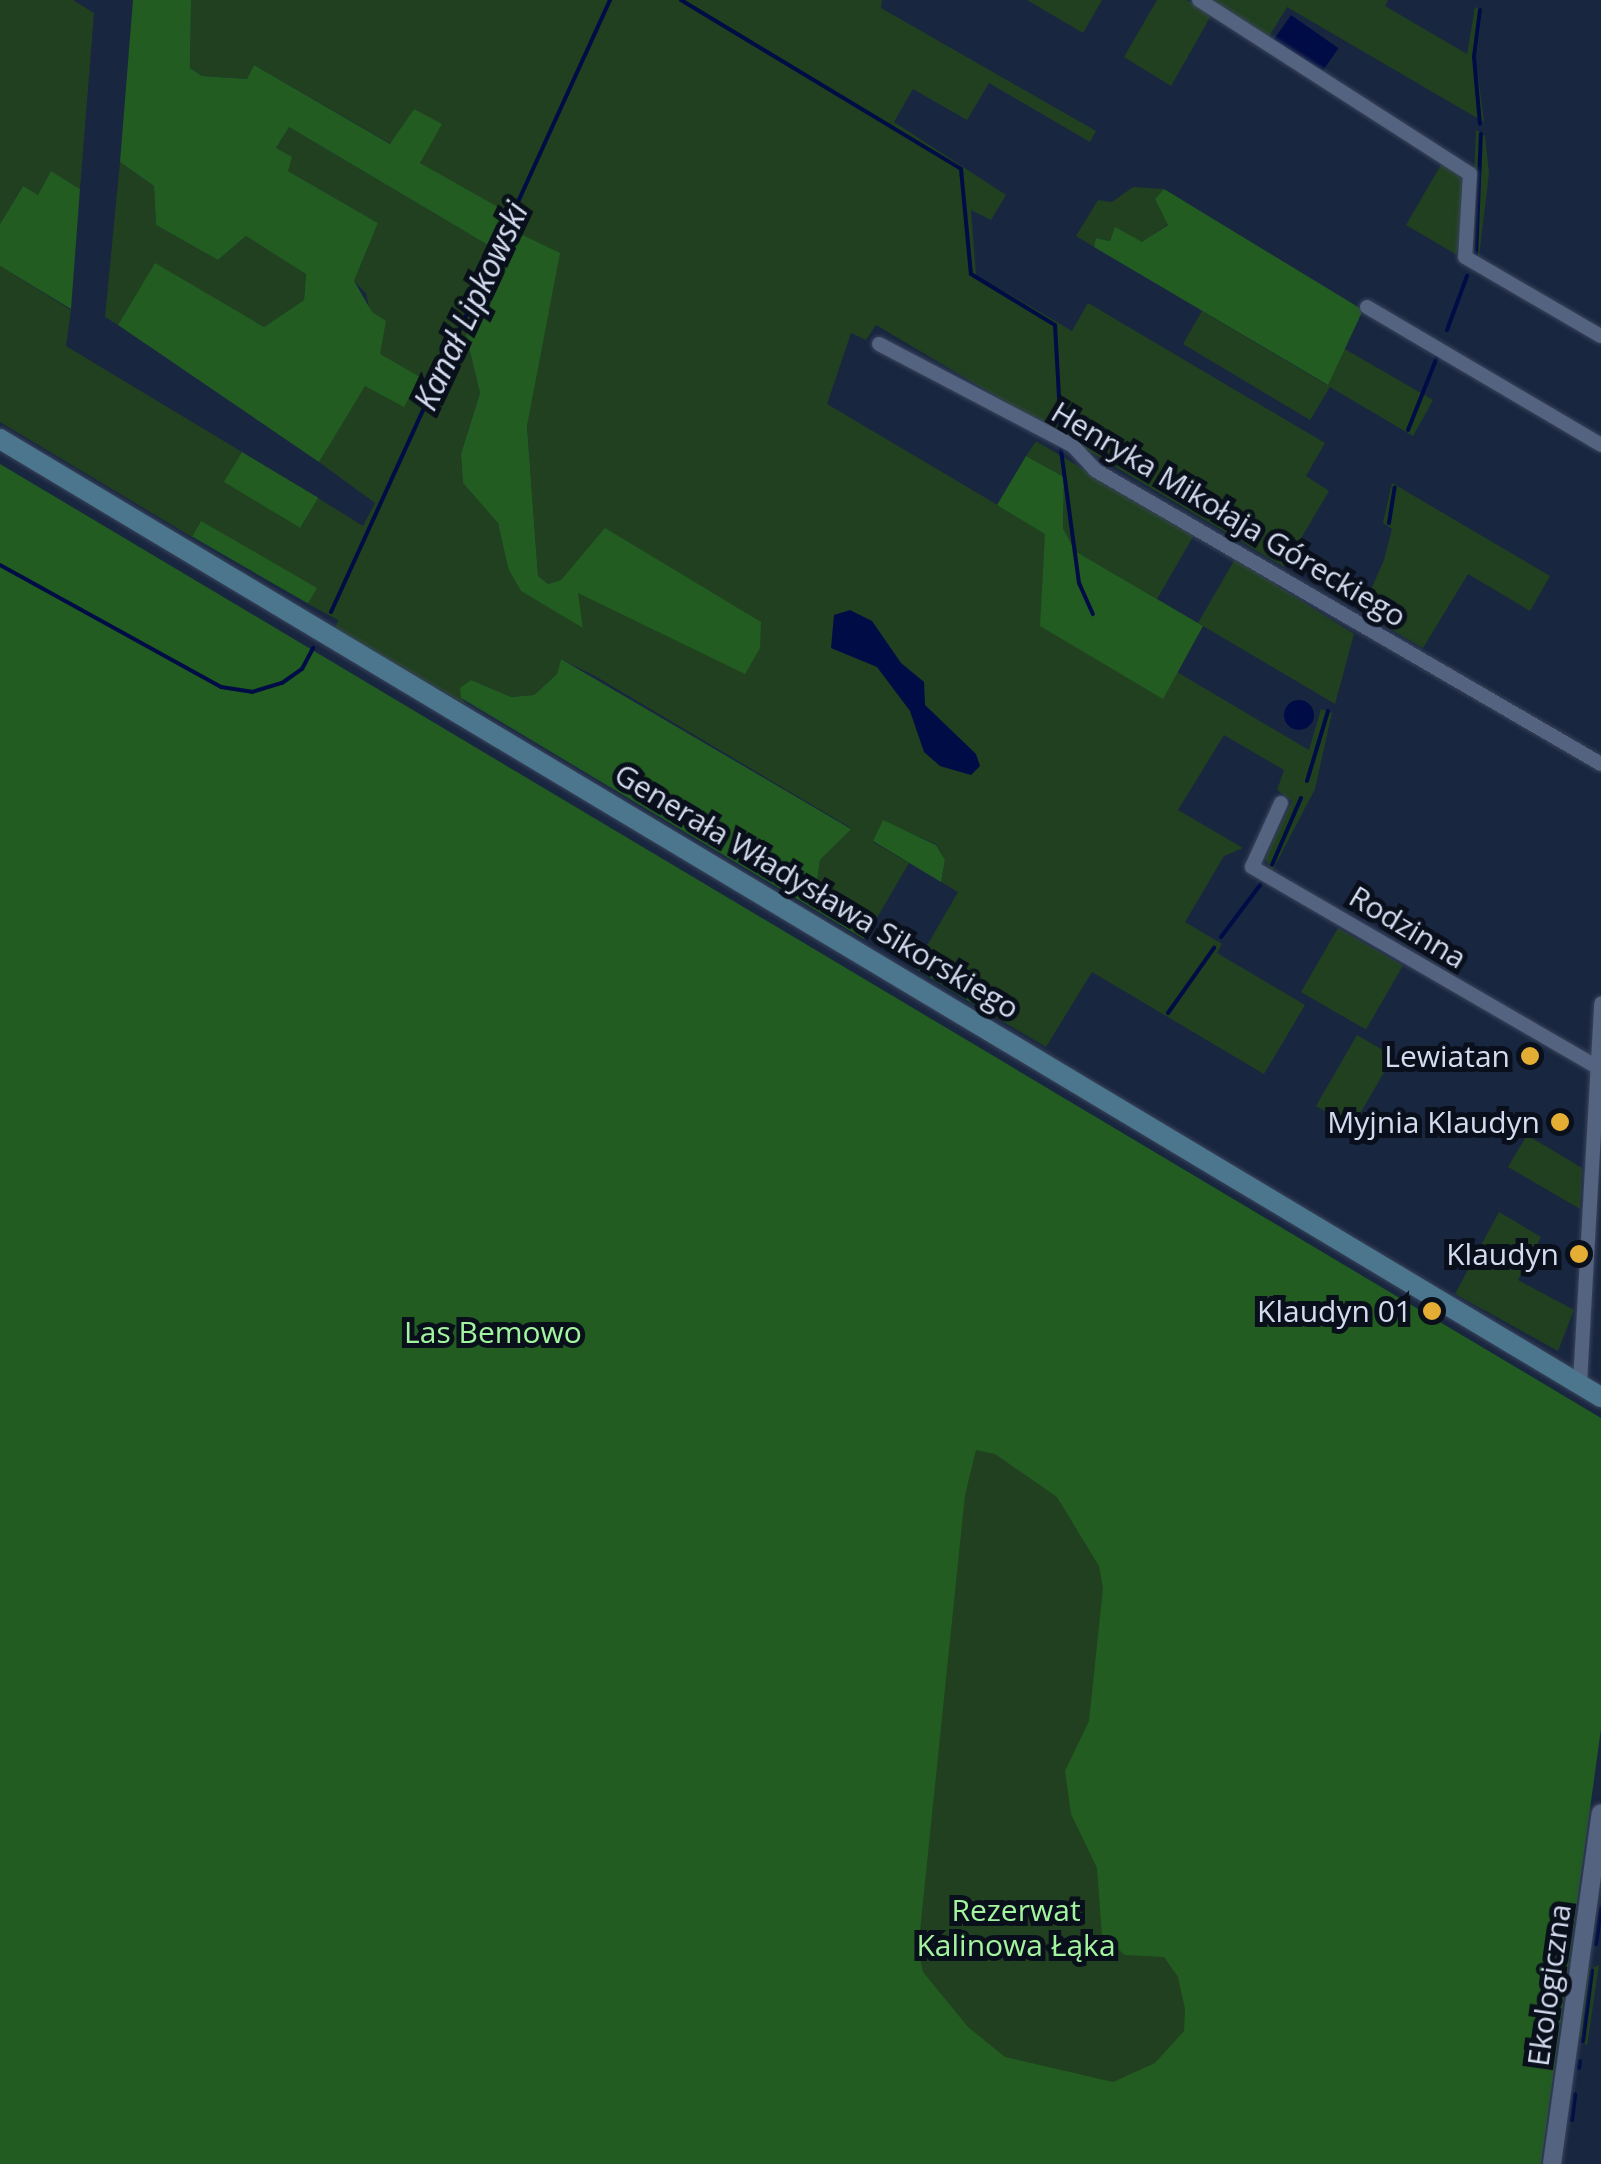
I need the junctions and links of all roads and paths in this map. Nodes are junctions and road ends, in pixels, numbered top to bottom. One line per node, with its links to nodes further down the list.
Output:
1 (1199, 0): 3 (street)
2 (1367, 307): 6 (street)
3 (1601, 336)
4 (880, 344): 7 (street, Henryka Mikołaja Góreckiego)
5 (0, 440): 11 (main road, Generała Władysława Sikorskiego)
6 (1601, 444)
7 (1601, 764)
8 (1281, 803): 10 (street, Rodzinna)
9 (1601, 1004): 10 (street)
10 (1597, 1067): 11 (street)
11 (1580, 1382): 12 (main road, Generała Władysława Sikorskiego)
12 (1601, 1396)
13 (1601, 1814): 14 (street, Ekologiczna)
14 (1552, 2164)

